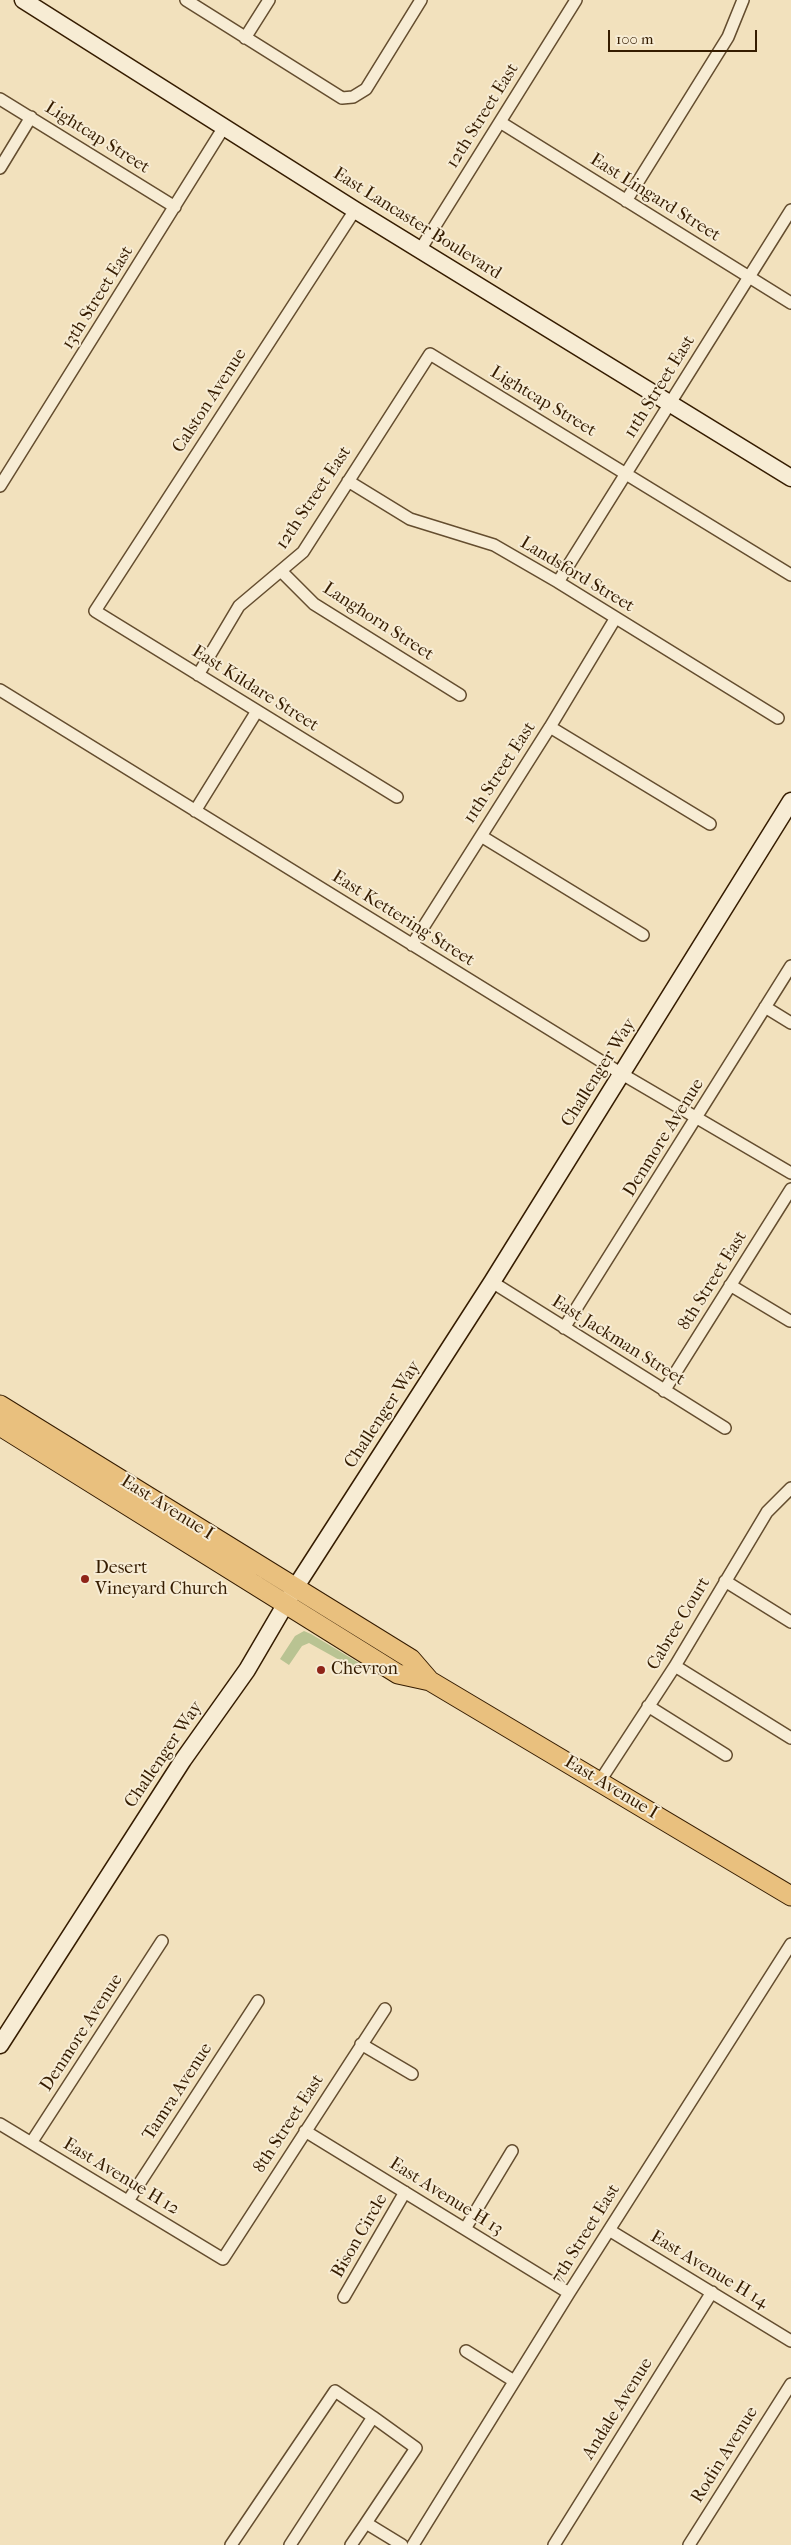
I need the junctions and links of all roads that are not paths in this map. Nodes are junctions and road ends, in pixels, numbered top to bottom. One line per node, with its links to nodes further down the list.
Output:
1 (23, 0): 11 (main road, East Lancaster Boulevard)
2 (186, 0): 7 (street)
3 (269, 0): 7 (street)
4 (421, 0): 7 (street)
5 (576, 0): 10 (street, 12th Street East)
6 (743, 0): 13 (street)
7 (246, 38)
8 (0, 99): 9 (street, Lightcap Street)
9 (31, 117): 12 (street); 14 (street, Lightcap Street)
10 (500, 122): 13 (street, East Lingard Street); 17 (street, 12th Street East)
11 (224, 127): 14 (street, 13th Street East); 15 (main road, East Lancaster Boulevard)
12 (0, 168)
13 (626, 201): 18 (street, East Lingard Street)
14 (175, 207): 25 (street, 13th Street East)
15 (355, 210): 17 (main road, East Lancaster Boulevard); 29 (street, Calston Avenue)
16 (791, 210): 18 (street, 11th Street East)
17 (420, 250): 21 (main road, East Lancaster Boulevard)
18 (749, 277): 19 (street, East Lingard Street); 21 (street, 11th Street East)
19 (791, 303)
20 (430, 354): 22 (street, Lightcap Street); 24 (street, 12th Street East)
21 (670, 404): 22 (street, 11th Street East); 23 (main road, East Lancaster Boulevard)
22 (627, 473): 27 (street, Lightcap Street); 28 (street, 11th Street East)
23 (791, 478)
24 (348, 481): 26 (street, 12th Street East); 28 (street, Landsford Street)
25 (0, 486)
26 (282, 572): 31 (street, 12th Street East); 33 (street, Langhorn Street)
27 (791, 575)
28 (558, 582): 30 (street, Landsford Street)
29 (95, 611): 31 (street, East Kildare Street)
30 (615, 619): 35 (street, Landsford Street); 36 (street, 11th Street East)
31 (198, 675): 34 (street, East Kildare Street)
32 (0, 690): 39 (street, East Kettering Street)
33 (460, 695)
34 (257, 711): 37 (street, East Kildare Street); 39 (street)
35 (778, 718)
36 (550, 727): 40 (street); 41 (street, 11th Street East)
37 (397, 796)
38 (791, 801): 47 (main road, Challenger Way)
39 (195, 811): 43 (street, East Kettering Street)
40 (710, 824)
41 (481, 836): 42 (street); 43 (street, 11th Street East)
42 (643, 935)
43 (412, 945): 47 (street, East Kettering Street)
44 (791, 966): 45 (street, Denmore Avenue)
45 (765, 1007): 46 (street); 48 (street, Denmore Avenue)
46 (791, 1023)
47 (622, 1074): 48 (street, East Kettering Street); 51 (main road, Challenger Way)
48 (697, 1118): 49 (street, East Kettering Street); 54 (street, Denmore Avenue)
49 (791, 1173)
50 (791, 1189): 52 (street, 8th Street East)
51 (492, 1282): 54 (street, East Jackman Street); 60 (main road, Challenger Way)
52 (730, 1285): 53 (street); 55 (street, 8th Street East)
53 (790, 1321)
54 (564, 1328): 55 (street, East Jackman Street)
55 (664, 1391): 57 (street, East Jackman Street)
56 (4, 1418): 60 (main road, East Avenue I)
57 (725, 1428)
58 (791, 1488): 59 (street, Cabree Court)
59 (725, 1581): 61 (street); 62 (street, Cabree Court)
60 (291, 1596): 66 (main road, East Avenue I); 73 (main road, Challenger Way)
61 (791, 1622)
62 (675, 1666): 63 (street, Cabree Court); 64 (street)
63 (648, 1706): 65 (street); 66 (street, Cabree Court)
64 (791, 1738)
65 (726, 1755)
66 (600, 1781): 67 (main road, East Avenue I)
67 (791, 1896)
68 (162, 1941): 77 (street, Denmore Avenue)
69 (791, 1944): 82 (street, 7th Street East)
70 (258, 2001): 80 (street, Tamra Avenue)
71 (385, 2009): 72 (street, 8th Street East)
72 (361, 2044): 74 (street); 76 (street, 8th Street East)
73 (0, 2045)
74 (412, 2074)
75 (0, 2124): 77 (street, East Avenue H 12)
76 (304, 2131): 79 (street, East Avenue H 13); 83 (street, 8th Street East)
77 (32, 2143): 80 (street, East Avenue H 12)
78 (512, 2151): 81 (street)
79 (406, 2192): 81 (street, East Avenue H 13); 86 (street, Bison Circle)
80 (128, 2201): 83 (street, East Avenue H 12)
81 (465, 2229): 85 (street, East Avenue H 13)
82 (609, 2230): 84 (street, East Avenue H 14); 85 (street, 7th Street East)
83 (224, 2260)
84 (712, 2292): 87 (street, East Avenue H 14); 98 (street, Andale Avenue)
85 (569, 2293): 89 (street, 7th Street East)
86 (344, 2297)
87 (791, 2341)
88 (466, 2351): 89 (street)
89 (514, 2381): 97 (street, 7th Street East)
90 (791, 2384): 99 (street, Rodin Avenue)
91 (372, 2417): 92 (street); 93 (street); 94 (street)
92 (366, 2523): 95 (street); 96 (street)
93 (231, 2545)
94 (290, 2545)
95 (351, 2545)
96 (402, 2545)
97 (413, 2545)
98 (554, 2545)
99 (689, 2545)

